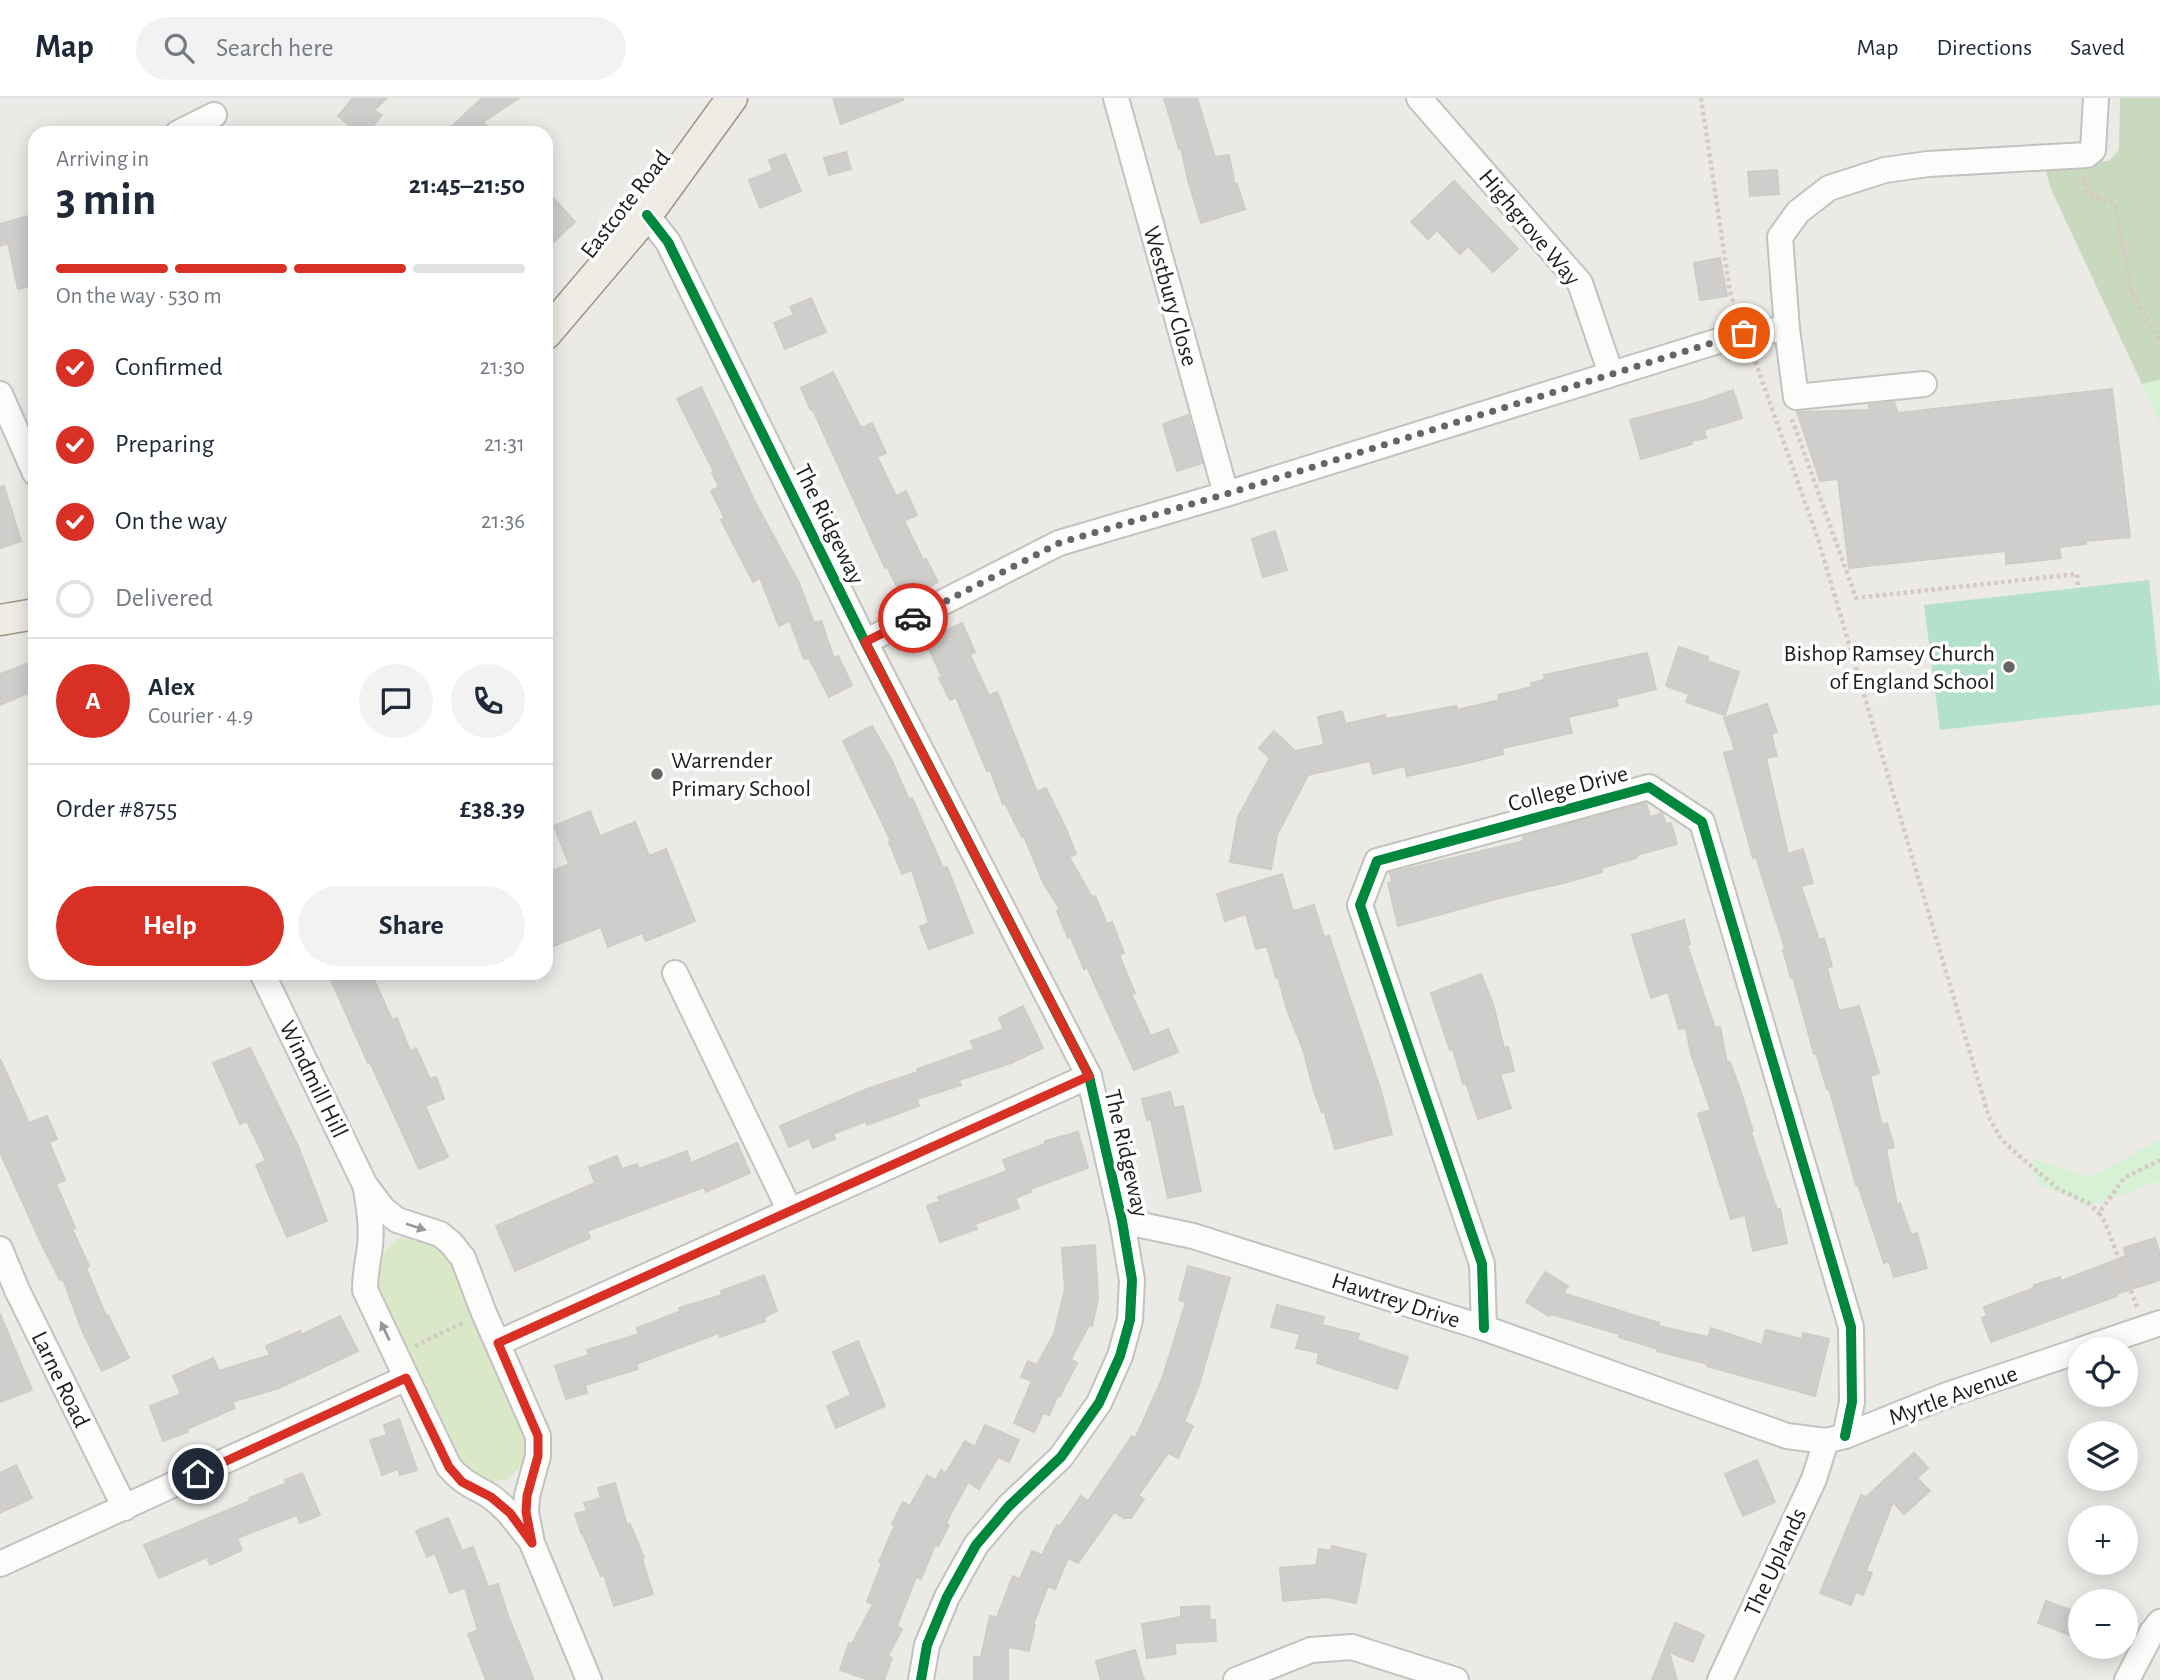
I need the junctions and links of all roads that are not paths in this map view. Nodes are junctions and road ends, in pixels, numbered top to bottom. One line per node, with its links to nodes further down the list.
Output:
1 (732, 98): 7 (main road, Eastcote Road)
2 (1116, 98): 14 (street, Westbury Close)
3 (1419, 98): 10 (street, Highgrove Way)
4 (2096, 98): 9 (street)
5 (214, 116): 6 (street)
6 (193, 126)
7 (647, 215): 8 (main road, Eastcote Road); 17 (street, The Ridgeway)
8 (553, 326)
9 (1787, 328): 10 (street); 11 (street)
10 (1611, 374): 14 (street)
11 (1924, 384)
12 (0, 394): 13 (street)
13 (28, 457)
14 (1226, 494): 17 (street)
15 (28, 615): 16 (main road)
16 (0, 620)
17 (865, 642): 20 (street, The Ridgeway)
18 (675, 972): 22 (street)
19 (265, 980): 21 (street, Windmill Hill)
20 (1089, 1076): 22 (street); 23 (street, The Ridgeway)
21 (365, 1185): 28 (street, Windmill Hill, one-way to 28); 30 (street, Windmill Hill, one-way to 21)
22 (790, 1211): 28 (street)
23 (1122, 1221): 26 (street, Hawtrey Drive); 37 (street, The Ridgeway)
24 (0, 1249): 32 (street, Larne Road)
25 (2158, 1324): 27 (street, Myrtle Avenue)
26 (1484, 1328): 31 (street, Hawtrey Drive); 31 (street, College Drive)
27 (2120, 1337)
28 (498, 1343): 33 (street, Windmill Hill)
29 (2068, 1355): 31 (street, Myrtle Avenue)
30 (406, 1378): 32 (street); 33 (street, Windmill Hill)
31 (1836, 1439): 40 (street, The Uplands)
32 (125, 1508): 34 (street)
33 (532, 1543): 36 (street, Windmill Hill)
34 (0, 1564)
35 (2160, 1622): 41 (street)
36 (589, 1680)
37 (921, 1680)
38 (1236, 1680): 39 (street)
39 (1456, 1680)
40 (1720, 1680)
41 (2127, 1680)

